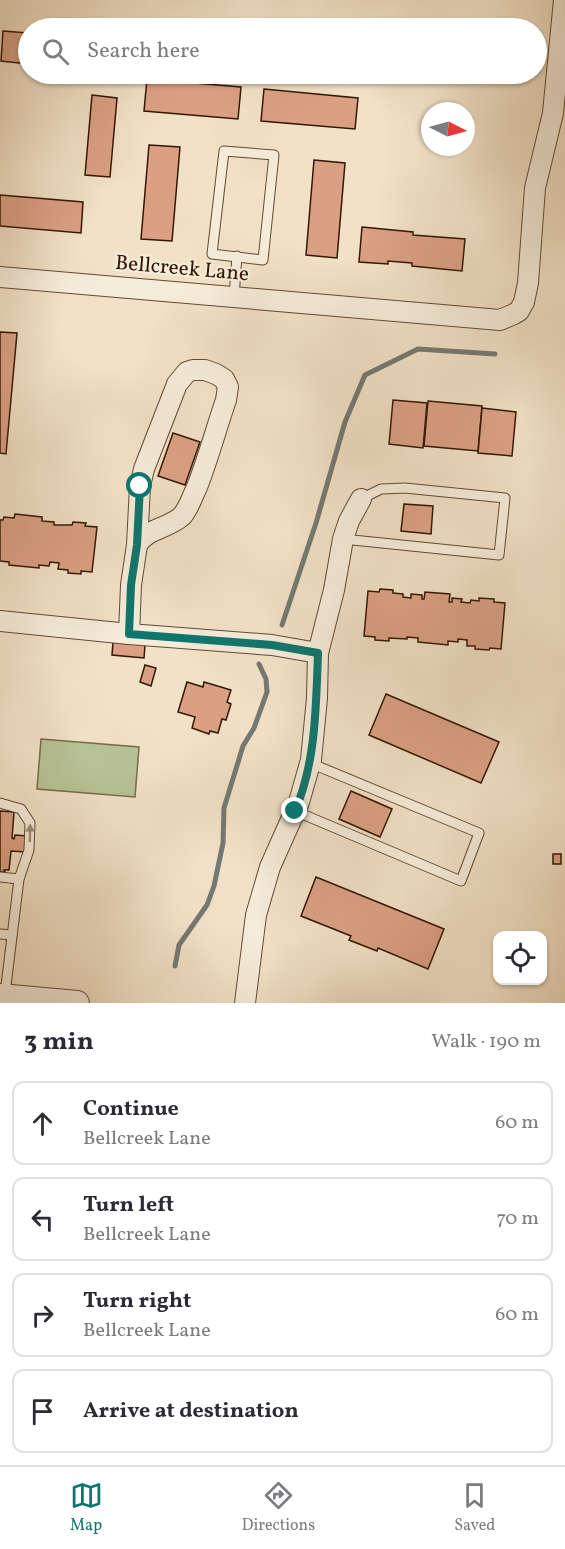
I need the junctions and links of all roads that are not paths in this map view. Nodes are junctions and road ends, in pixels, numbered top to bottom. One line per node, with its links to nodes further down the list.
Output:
1 (564, 0): 4 (street, Bellcreek Lane)
2 (237, 256): 2 (lane); 4 (lane)
3 (0, 277): 4 (street, Bellcreek Lane)
4 (234, 297)
5 (361, 499): 6 (street); 6 (lane)
6 (343, 539): 10 (street)
7 (137, 545): 7 (street); 9 (street)
8 (0, 621): 9 (street)
9 (129, 634): 10 (street)
10 (318, 653): 11 (street)
11 (310, 764): 13 (street); 13 (lane)
12 (0, 803): 15 (lane, one-way to 12)
13 (295, 811): 20 (street)
14 (0, 877): 15 (lane)
15 (20, 879): 17 (lane)
16 (0, 934): 17 (lane)
17 (12, 935): 18 (lane)
18 (2, 997): 19 (street)
19 (77, 1003)
20 (245, 1003)

